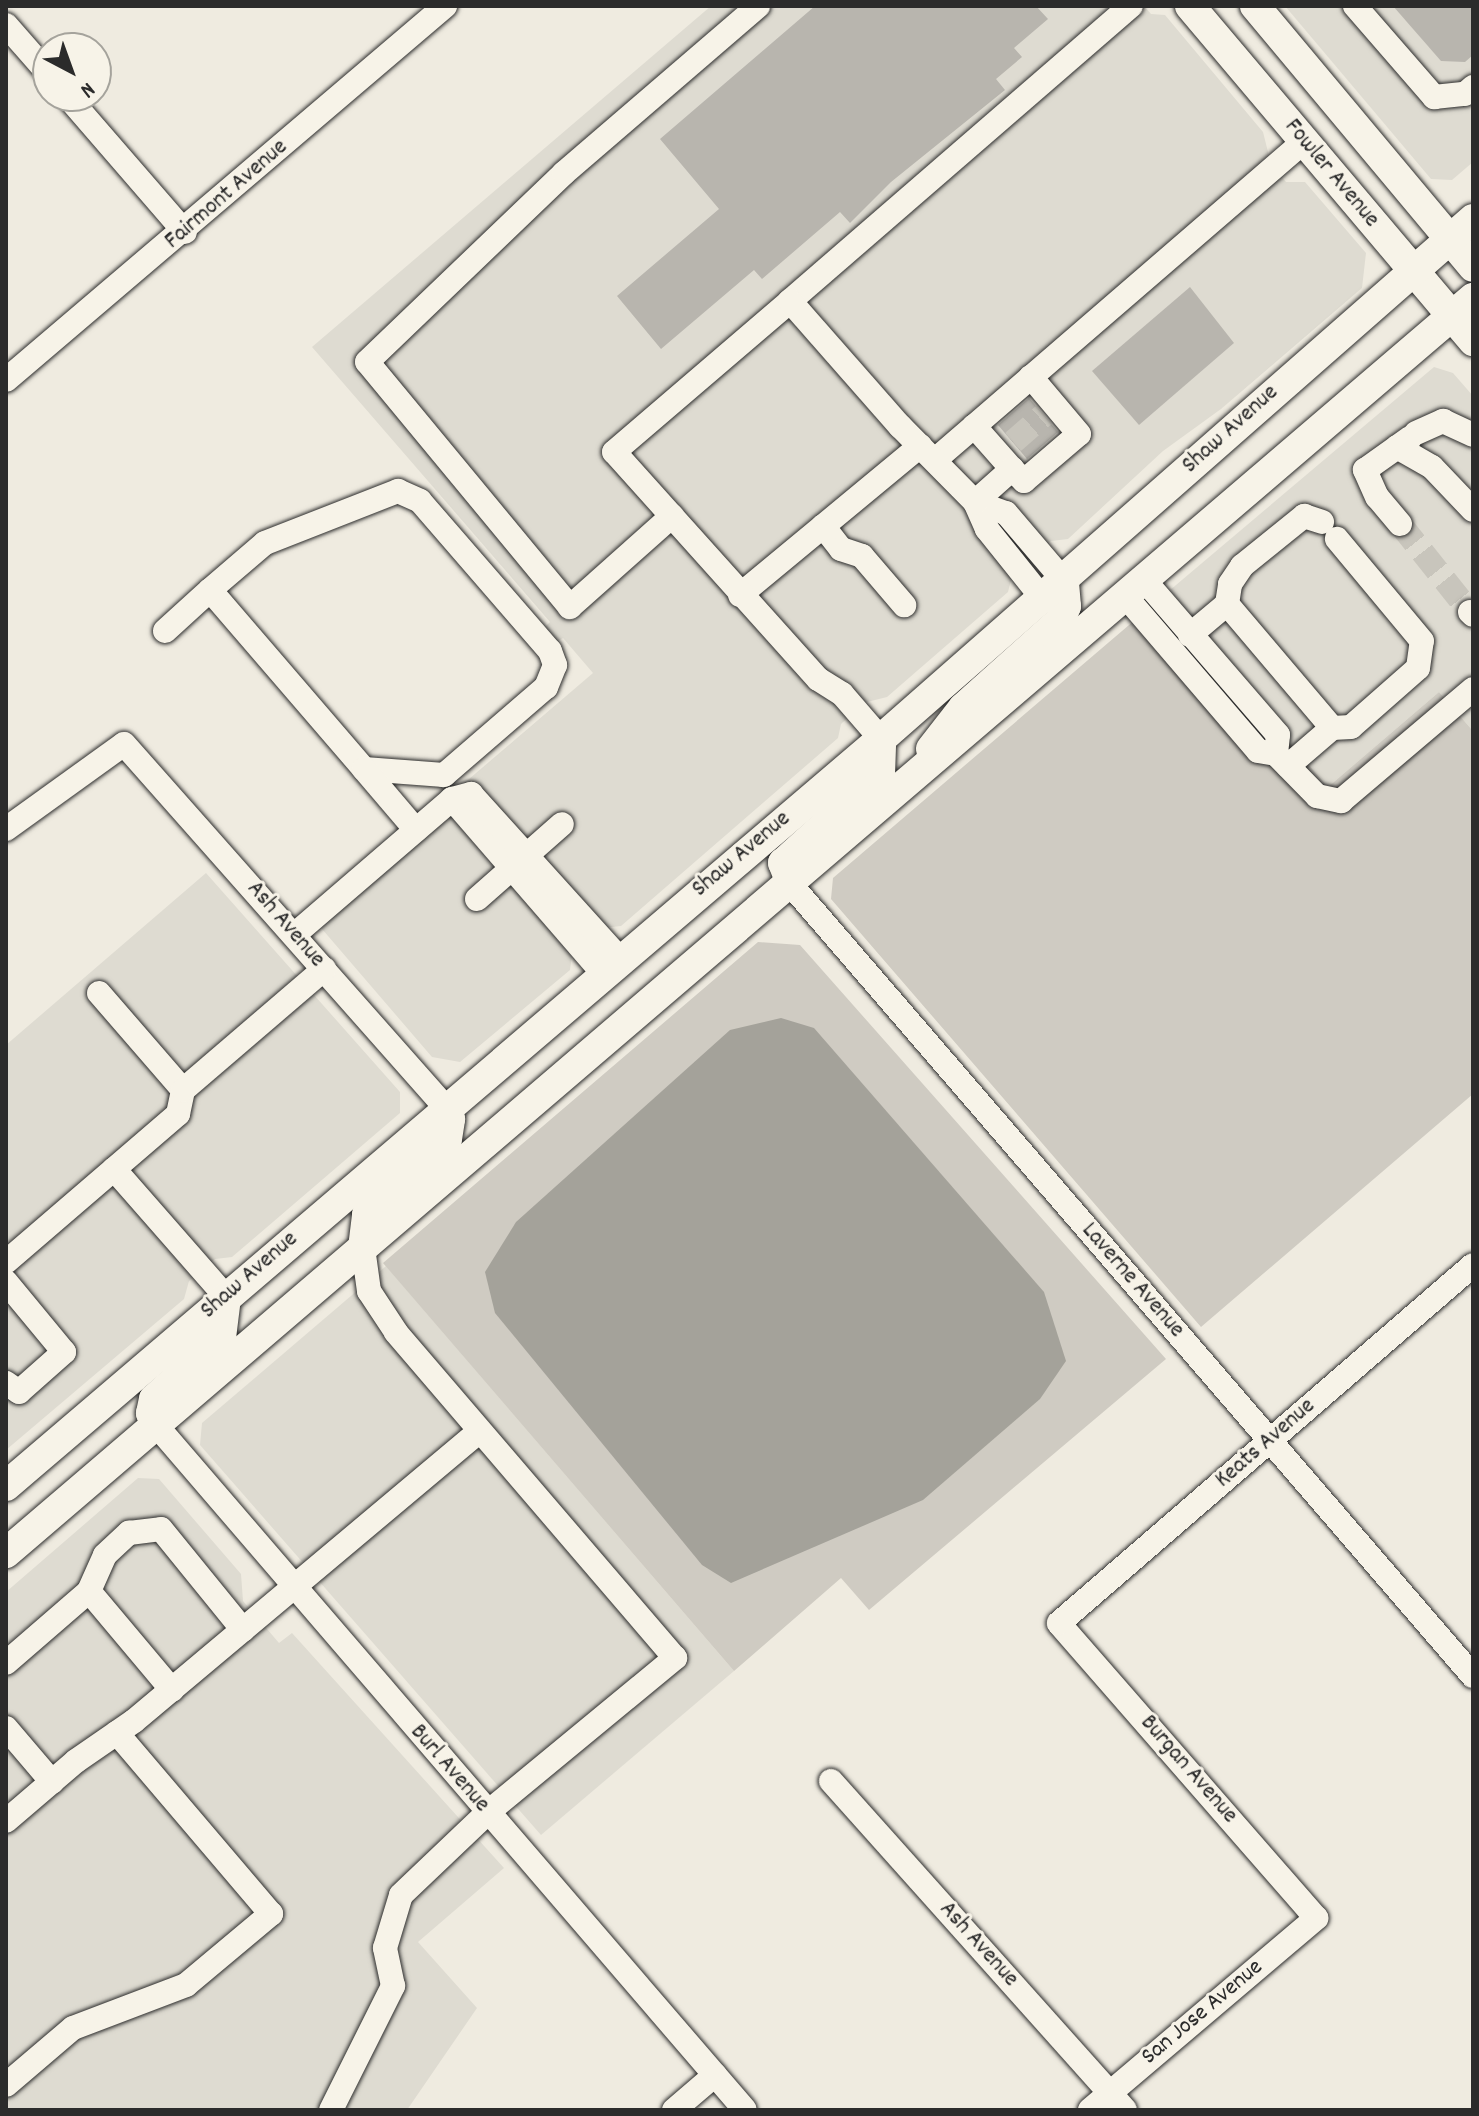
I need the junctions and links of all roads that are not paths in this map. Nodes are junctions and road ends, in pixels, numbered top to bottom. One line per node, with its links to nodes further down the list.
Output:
1 (18, 6): 8 (street)
2 (445, 6): 15 (street, Fairmont Avenue)
3 (758, 6): 30 (street)
4 (1131, 6): 18 (street)
5 (1190, 6): 13 (main road, Fowler Avenue)
6 (1255, 6): 14 (main road, Fowler Avenue)
7 (1355, 6): 11 (street)
8 (6, 16)
9 (6, 25): 10 (street)
10 (32, 55)
11 (1473, 87)
12 (81, 112): 15 (street)
13 (1303, 142): 17 (main road, Fowler Avenue); 21 (street)
14 (1462, 229): 16 (main road, Fowler Avenue); 17 (main road, Shaw Avenue)
15 (185, 232): 22 (street, Fairmont Avenue)
16 (1473, 267)
17 (1411, 271): 19 (main road, Fowler Avenue); 34 (main road, Shaw Avenue)
18 (790, 301): 26 (street); 30 (street)
19 (1462, 308): 20 (main road, Fowler Avenue); 35 (main road)
20 (1473, 341)
21 (1031, 377): 23 (street); 27 (street)
22 (6, 380)
23 (974, 426): 26 (street); 27 (street)
24 (1473, 435): 25 (street)
25 (1412, 437): 29 (street); 31 (street)
26 (927, 453): 28 (street); 32 (street)
27 (1008, 455): 28 (street)
28 (975, 502): 34 (street)
29 (1473, 510)
30 (672, 516): 36 (street)
31 (1400, 524)
32 (823, 526): 36 (street); 38 (street)
33 (210, 590): 39 (street); 45 (street); 45 (street)
34 (1053, 590): 43 (main road, Shaw Avenue); 46 (main road)
35 (1137, 590): 40 (street); 44 (street); 46 (main road)
36 (740, 595): 43 (street)
37 (1227, 604): 40 (street); 42 (street); 42 (street)
38 (904, 605)
39 (165, 631)
40 (1190, 635): 44 (street)
41 (1473, 689): 44 (street)
42 (1332, 728): 44 (street)
43 (881, 739): 51 (main road); 54 (main road, Shaw Avenue)
44 (1282, 760)
45 (364, 769): 49 (street)
46 (888, 804): 51 (main road)
47 (562, 824): 50 (street)
48 (6, 829): 53 (street, Ash Avenue)
49 (416, 830): 50 (street); 53 (street)
50 (520, 861): 52 (street); 54 (street)
51 (792, 886): 60 (main road); 68 (street, Laverne Avenue)
52 (477, 899)
53 (294, 935): 55 (street, Ash Avenue)
54 (611, 965): 58 (main road, Shaw Avenue)
55 (324, 969): 57 (street); 58 (street, Ash Avenue)
56 (99, 993): 57 (street)
57 (183, 1090): 59 (street)
58 (445, 1107): 60 (main road); 64 (main road, Shaw Avenue)
59 (114, 1169): 61 (street); 64 (street)
60 (363, 1248): 66 (main road); 67 (street)
61 (8, 1256)
62 (1473, 1265): 68 (street, Keats Avenue)
63 (6, 1282): 65 (street)
64 (226, 1297): 66 (main road); 69 (main road, Shaw Avenue)
65 (6, 1383)
66 (156, 1425): 70 (main road); 71 (street, Burl Avenue)
67 (479, 1432): 71 (street); 82 (street)
68 (1270, 1441): 73 (street, Keats Avenue); 76 (street, Laverne Avenue)
69 (6, 1486)
70 (6, 1553)
71 (293, 1588): 74 (street); 82 (street, Burl Avenue)
72 (89, 1591): 74 (street); 75 (street); 77 (street)
73 (1059, 1623): 84 (street, Burgan Avenue)
74 (243, 1630): 77 (street)
75 (6, 1663)
76 (1473, 1676)
77 (172, 1690): 79 (street)
78 (6, 1728): 81 (street)
79 (117, 1733): 81 (street); 86 (street)
80 (831, 1781): 87 (street, Ash Avenue)
81 (52, 1782): 83 (street)
82 (487, 1813): 85 (street, Burl Avenue); 88 (street)
83 (6, 1821)
84 (1316, 1918): 87 (street, San Jose Avenue)
85 (715, 2075): 89 (street); 90 (street, Burl Avenue)
86 (6, 2085)
87 (1117, 2101): 91 (street, San Jose Avenue)
88 (331, 2110)
89 (674, 2110)
90 (745, 2110)
91 (1090, 2110)

